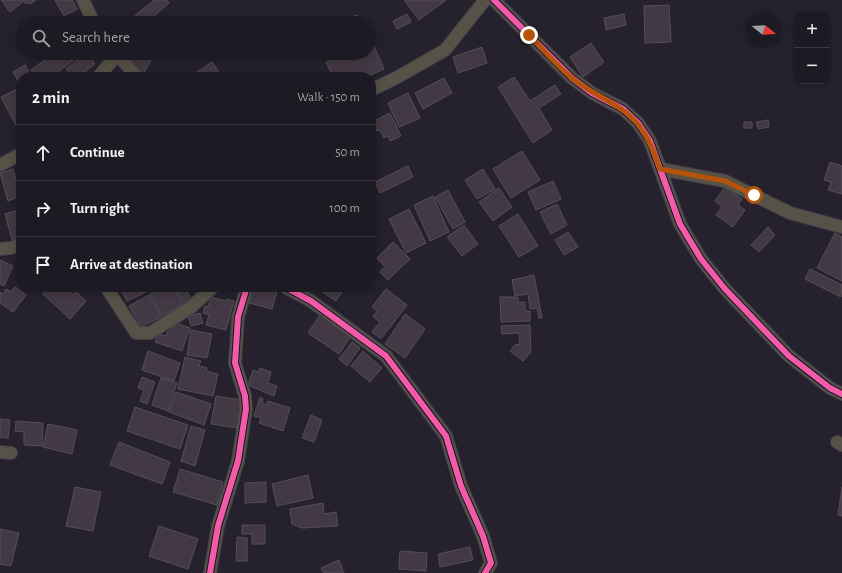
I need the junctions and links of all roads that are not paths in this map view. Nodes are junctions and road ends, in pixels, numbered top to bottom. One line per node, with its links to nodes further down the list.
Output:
1 (83, 0): 4 (street)
2 (485, 0): 9 (street)
3 (494, 0): 12 (street)
4 (91, 16)
5 (112, 60): 7 (street)
6 (122, 60): 8 (street)
7 (102, 72)
8 (133, 72)
9 (376, 88)
10 (16, 157): 11 (street)
11 (0, 165)
12 (660, 169): 13 (street); 20 (street)
13 (842, 227)
14 (16, 246): 15 (street)
15 (0, 248)
16 (109, 292): 17 (street)
17 (208, 292)
18 (246, 292): 21 (street)
19 (294, 292): 22 (street)
20 (842, 394)
21 (210, 573)
22 (485, 573)

